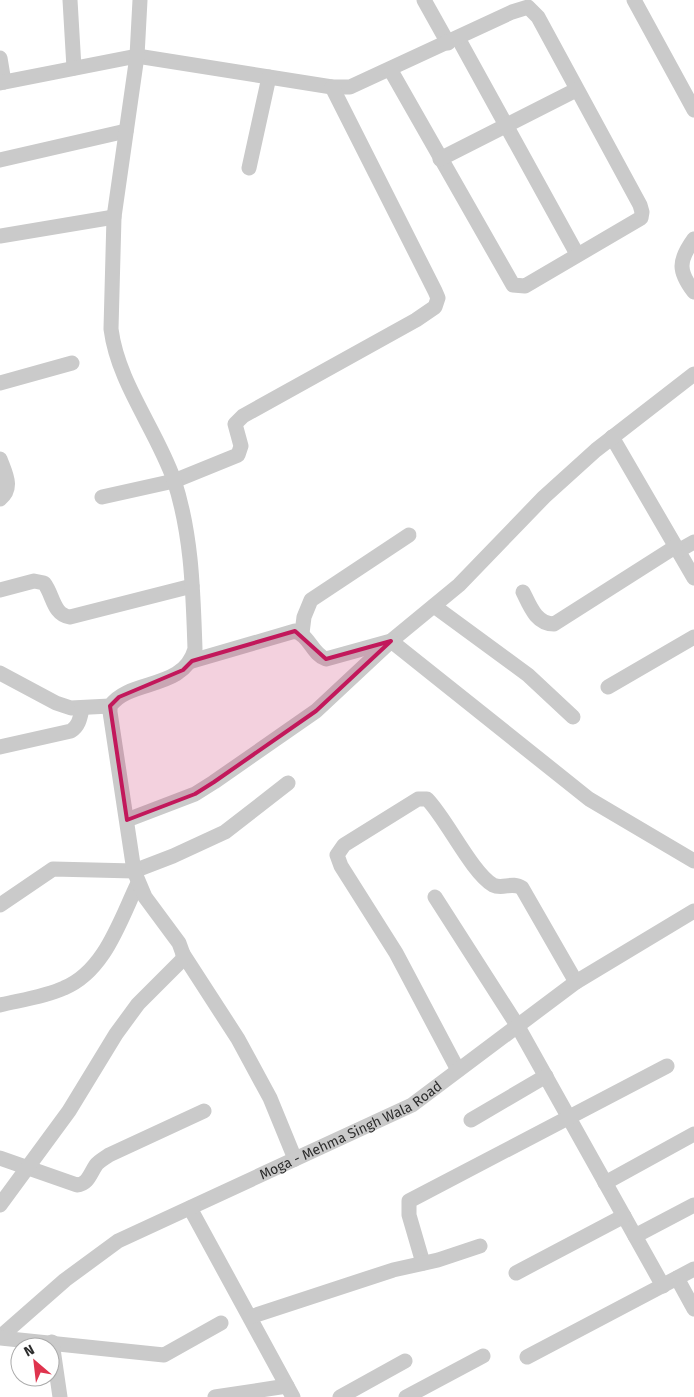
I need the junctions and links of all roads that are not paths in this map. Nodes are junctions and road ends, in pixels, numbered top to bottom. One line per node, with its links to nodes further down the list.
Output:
1 (70, 0): 8 (street)
2 (140, 0): 6 (street)
3 (424, 0): 5 (street)
4 (634, 0): 14 (street)
5 (453, 41): 9 (street); 13 (street); 15 (street)
6 (137, 56): 8 (street); 10 (street); 16 (street)
7 (0, 58): 11 (street)
8 (74, 68): 11 (street)
9 (390, 69): 12 (street); 17 (street)
10 (268, 77): 12 (street); 19 (street)
11 (2, 82)
12 (332, 87): 30 (street)
13 (576, 90): 15 (street); 23 (street)
14 (694, 110)
15 (505, 126): 17 (street); 23 (street)
16 (126, 131): 18 (street); 20 (street)
17 (440, 159): 23 (street)
18 (0, 160)
19 (249, 168)
20 (114, 217): 21 (street); 30 (street)
21 (0, 236)
22 (694, 239): 24 (street)
23 (577, 254)
24 (694, 292)
25 (72, 363): 27 (street)
26 (694, 374): 28 (street)
27 (0, 383)
28 (612, 437): 35 (street); 40 (street)
29 (0, 460): 32 (street)
30 (174, 481): 31 (street); 37 (street)
31 (102, 497)
32 (0, 499)
33 (409, 535): 41 (street)
34 (694, 542): 35 (street)
35 (677, 549): 36 (street); 39 (street)
36 (694, 578)
37 (192, 586): 38 (street); 44 (street)
38 (0, 590)
39 (522, 592)
40 (434, 606): 43 (street); 49 (street)
41 (302, 633): 43 (street); 44 (street)
42 (694, 637): 46 (street)
43 (391, 641): 52 (street); 53 (street)
44 (192, 661): 47 (street)
45 (0, 673): 48 (street)
46 (608, 687)
47 (110, 706): 48 (street); 52 (street)
48 (82, 708): 50 (street)
49 (573, 717)
50 (0, 747)
51 (288, 783): 54 (street)
52 (126, 820): 54 (street)
53 (694, 861)
54 (136, 877): 56 (street); 58 (street); 60 (street)
55 (434, 896): 61 (street)
56 (0, 906)
57 (694, 910): 59 (street, Moga - Mehma Singh Wala Road)
58 (183, 954): 70 (street); 71 (street)
59 (576, 982): 61 (street, Moga - Mehma Singh Wala Road); 63 (street)
60 (0, 1005)
61 (517, 1025): 63 (street, Moga - Mehma Singh Wala Road); 64 (street)
62 (667, 1066): 66 (street)
63 (458, 1070): 70 (street, Moga - Mehma Singh Wala Road)
64 (546, 1076): 66 (street); 67 (street)
65 (204, 1111): 71 (street)
66 (568, 1116): 72 (street); 79 (street)
67 (471, 1120)
68 (694, 1134): 72 (street)
69 (0, 1158): 71 (street)
70 (295, 1159): 75 (street, Moga - Mehma Singh Wala Road)
71 (28, 1166): 73 (street)
72 (605, 1183): 76 (street)
73 (0, 1205)
74 (694, 1205): 77 (street)
75 (190, 1208): 85 (street); 87 (street, Moga - Mehma Singh Wala Road)
76 (624, 1216): 77 (street); 81 (street)
77 (635, 1236): 83 (street)
78 (480, 1246): 79 (street)
79 (423, 1263): 85 (street)
80 (694, 1269): 82 (street)
81 (516, 1273)
82 (677, 1278): 83 (street); 84 (street)
83 (663, 1286): 90 (street)
84 (694, 1309)
85 (250, 1317): 92 (street)
86 (221, 1323): 88 (street)
87 (0, 1338)
88 (60, 1343)
89 (483, 1356): 95 (street)
90 (527, 1357)
91 (405, 1362): 94 (street)
92 (290, 1391): 93 (street)
93 (215, 1397)
94 (340, 1397)
95 (406, 1397)

